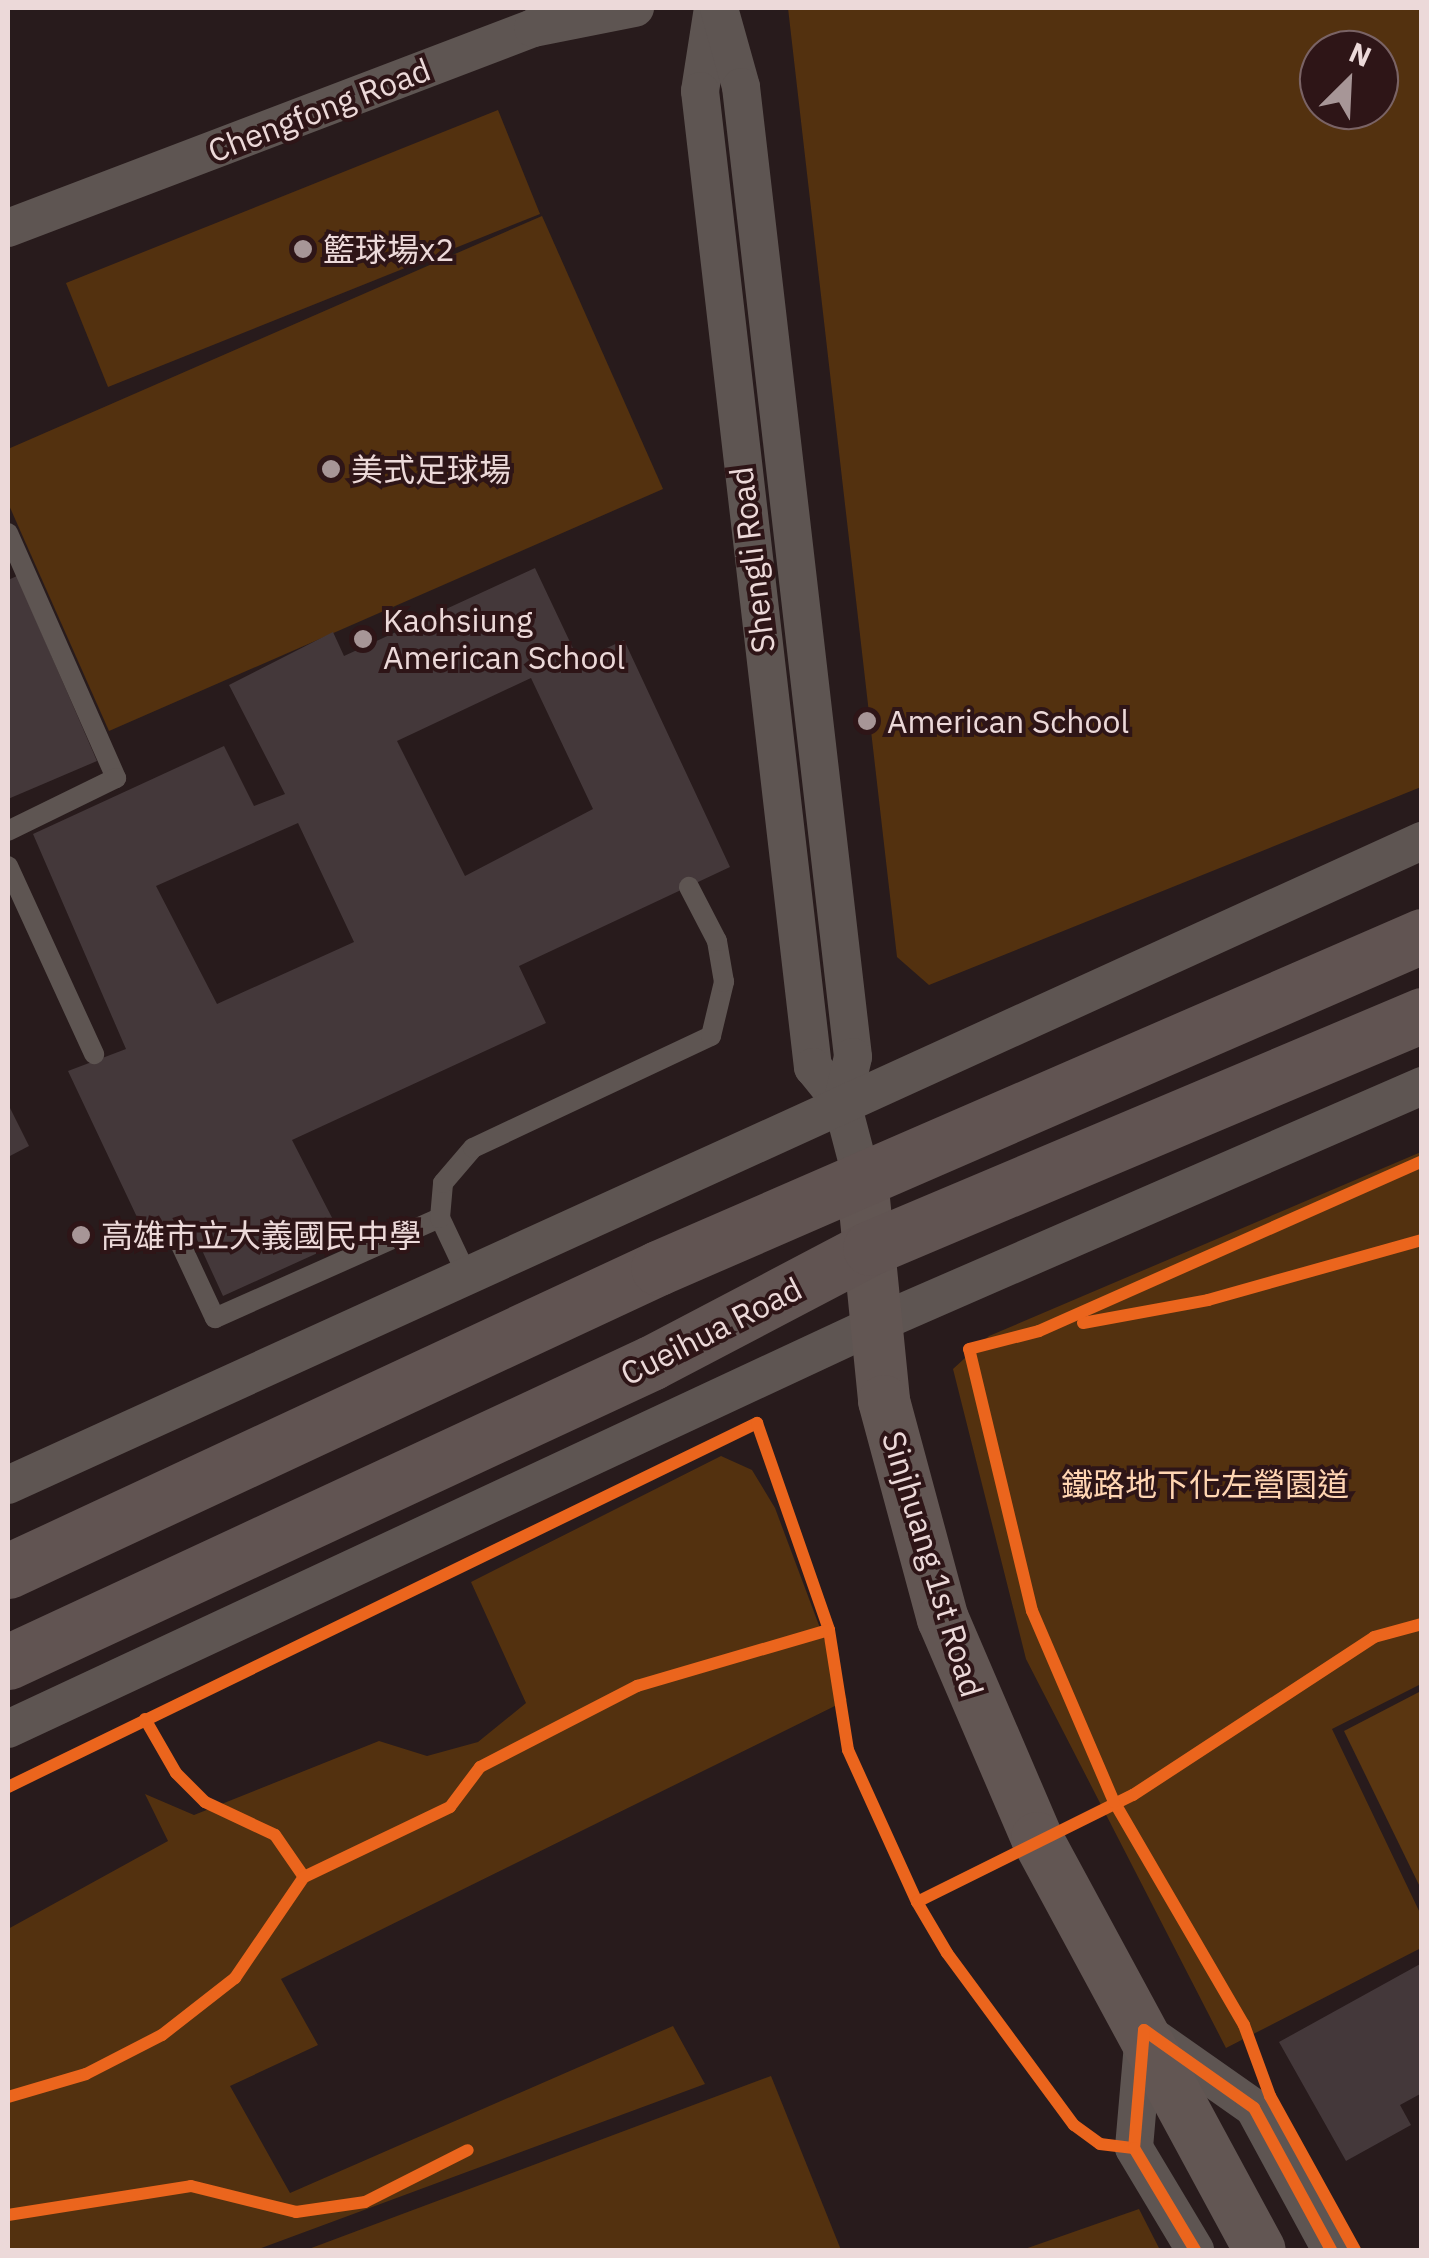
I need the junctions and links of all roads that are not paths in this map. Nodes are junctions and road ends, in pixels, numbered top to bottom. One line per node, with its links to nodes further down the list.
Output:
1 (635, 8): 3 (street, Chengfong Road)
2 (716, 8): 13 (street, Shengli Road)
3 (8, 228)
4 (8, 534): 5 (lane)
5 (8, 832)
6 (1422, 841): 13 (street)
7 (8, 866): 11 (lane)
8 (689, 886): 15 (lane)
9 (1422, 936): 14 (main road)
10 (1422, 1015): 17 (main road, Cueihua Road)
11 (94, 1054)
12 (1422, 1086): 19 (street, Cueihua Road)
13 (842, 1103): 14 (street, Shengli Road); 18 (street)
14 (862, 1179): 17 (street, Sinjhuang 1st Road); 21 (main road)
15 (440, 1218): 16 (lane); 18 (lane)
16 (180, 1243)
17 (870, 1248): 19 (street, Sinjhuang 1st Road); 22 (main road, Cueihua Road)
18 (467, 1275): 20 (street)
19 (876, 1324): 23 (street, Cueihua Road); 24 (street, Sinjhuang 1st Road)
20 (8, 1485)
21 (8, 1571)
22 (8, 1662)
23 (8, 1729)
24 (1144, 2030): 25 (street); 26 (street, Sinjhuang 1st Road); 27 (street, Sinjhuang 1st Road)
25 (1195, 2250)
26 (1260, 2250)
27 (1331, 2250)

